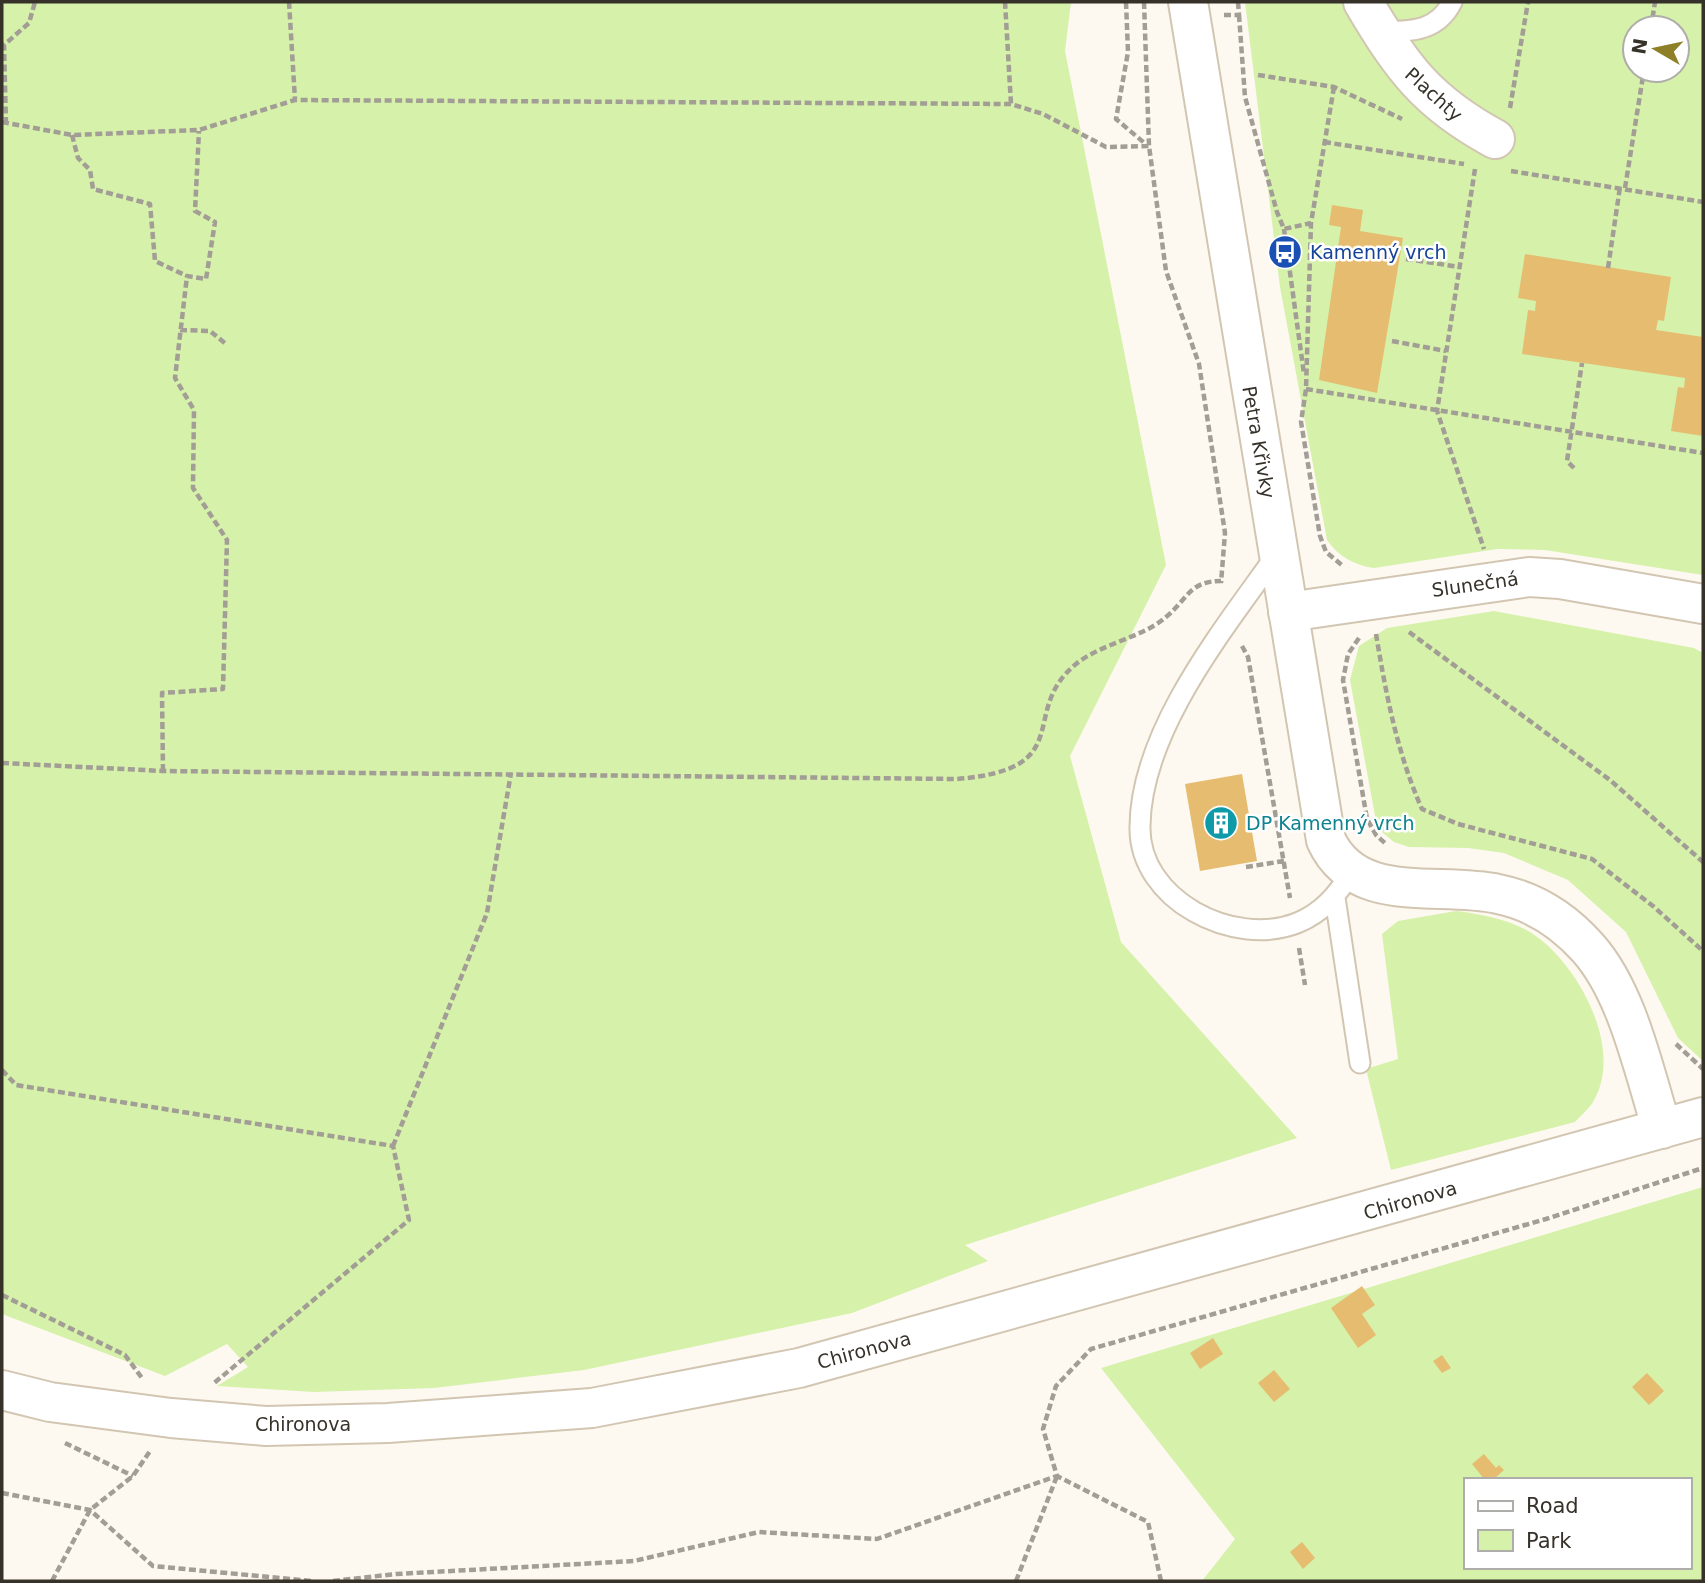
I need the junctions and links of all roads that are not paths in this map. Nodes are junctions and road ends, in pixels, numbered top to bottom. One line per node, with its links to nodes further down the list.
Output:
1 (1188, 2): 5 (street, Petra Křivky)
2 (1452, 2): 3 (lane)
3 (1372, 17): 4 (street, Plachty)
4 (1486, 161)
5 (1278, 553): 7 (street, Petra Křivky); 8 (lane)
6 (1703, 604): 7 (street, Slunečná)
7 (1288, 612): 8 (street, Petra Křivky)
8 (1343, 886): 9 (lane); 11 (street)
9 (1360, 1063)
10 (1703, 1117): 11 (street, Chironova)
11 (1662, 1129): 12 (street, Chironova)
12 (2, 1390)

